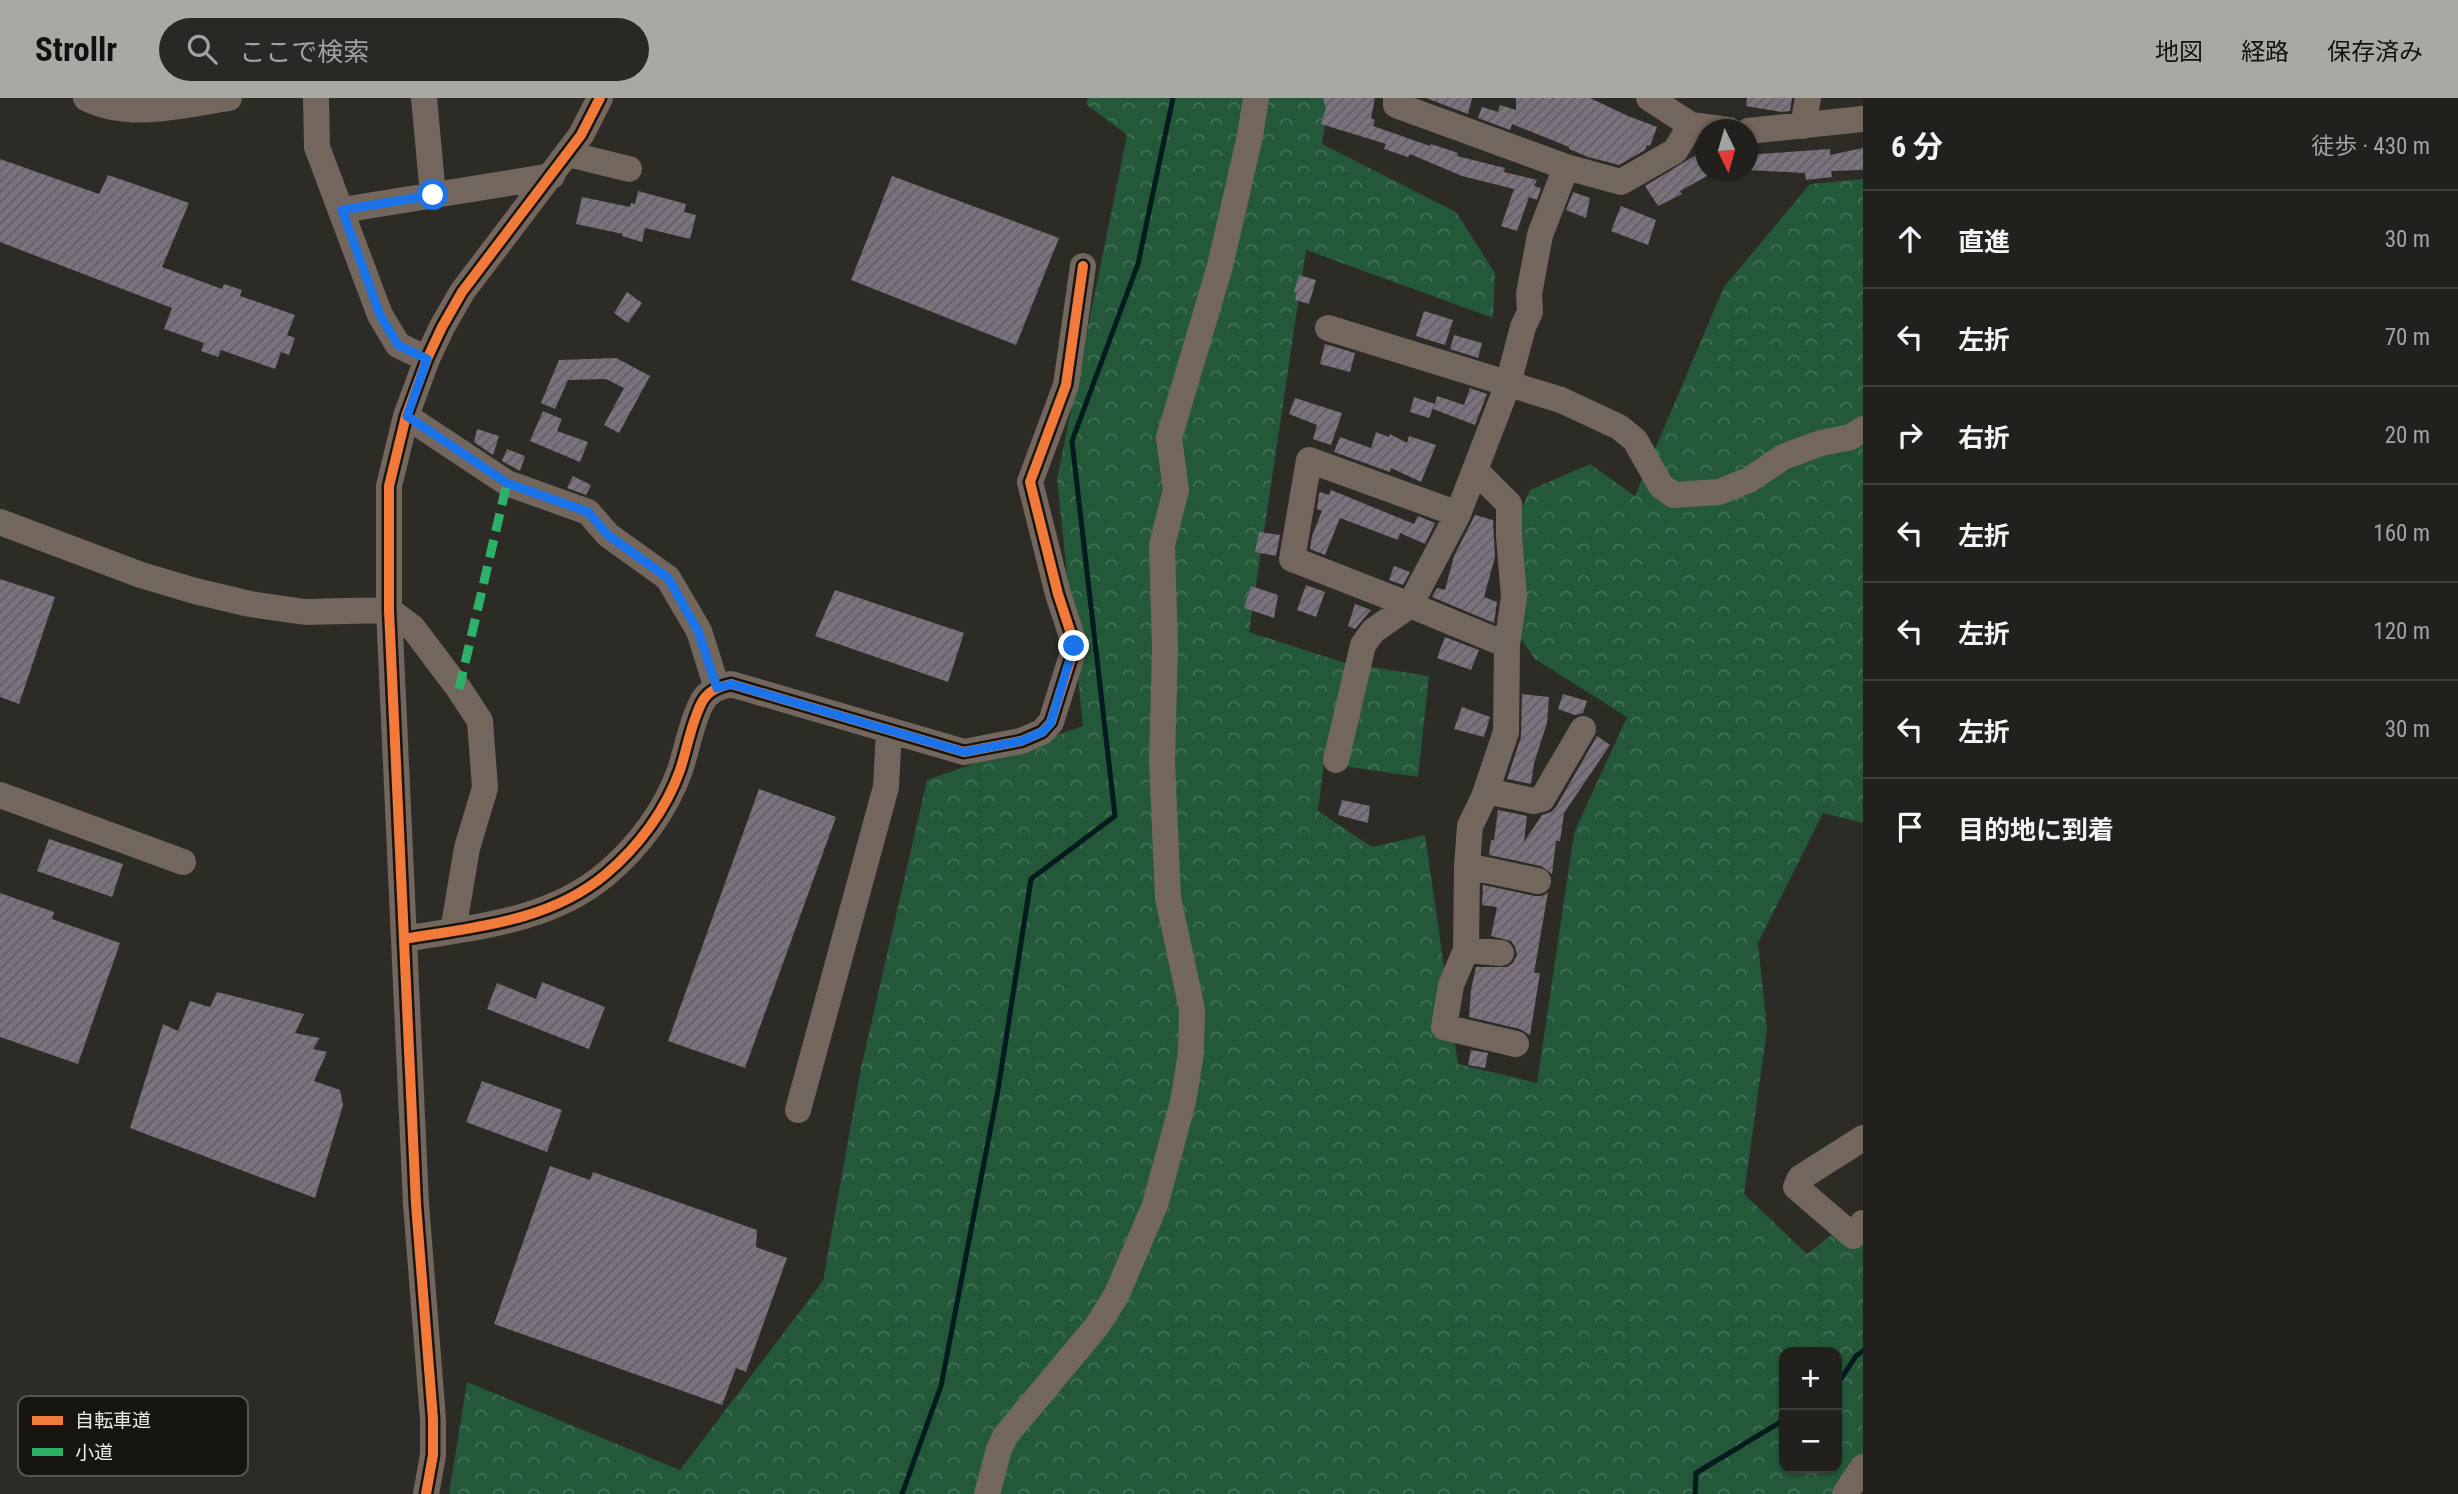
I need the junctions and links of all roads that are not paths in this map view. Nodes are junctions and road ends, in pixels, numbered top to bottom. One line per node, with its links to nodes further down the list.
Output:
1 (86, 98): 2 (street)
2 (229, 98)
3 (316, 98): 20 (street)
4 (430, 98): 19 (street)
5 (600, 98): 15 (street)
6 (1256, 98): 52 (street)
7 (1396, 98): 16 (street)
8 (1649, 98): 11 (street)
9 (1808, 98): 13 (street)
10 (1863, 119): 13 (street)
11 (1691, 125): 12 (street); 16 (street)
12 (1695, 126)
13 (1802, 126): 14 (street)
14 (1758, 130)
15 (568, 154): 17 (street); 18 (street)
16 (1566, 167): 24 (street)
17 (629, 169)
18 (552, 176): 19 (street); 23 (street)
19 (433, 195): 20 (street)
20 (342, 210): 23 (street)
21 (1083, 266): 35 (street)
22 (1328, 328): 24 (street)
23 (427, 359): 25 (street)
24 (1508, 384): 26 (street); 27 (street)
25 (407, 416): 31 (street); 33 (street)
26 (1863, 429)
27 (1475, 470): 28 (street); 32 (street)
28 (1458, 514): 30 (street); 30 (street)
29 (0, 523): 31 (street)
30 (1410, 605): 32 (street); 36 (street)
31 (389, 610): 42 (street); 43 (street)
32 (1507, 645): 37 (street)
33 (717, 688): 35 (street); 42 (street)
34 (1584, 729): 37 (street)
35 (889, 730): 47 (street)
36 (1336, 760)
37 (1486, 791): 40 (street)
38 (0, 795): 39 (street)
39 (183, 862)
40 (1467, 866): 41 (street); 44 (street)
41 (1538, 881)
42 (453, 931): 43 (street)
43 (404, 939): 51 (street)
44 (1466, 950): 45 (street); 46 (street)
45 (1501, 953)
46 (1516, 1044)
47 (798, 1110)
48 (1863, 1139): 49 (street)
49 (1863, 1223)
50 (1863, 1467): 53 (street)
51 (426, 1494)
52 (987, 1494)
53 (1845, 1494)

